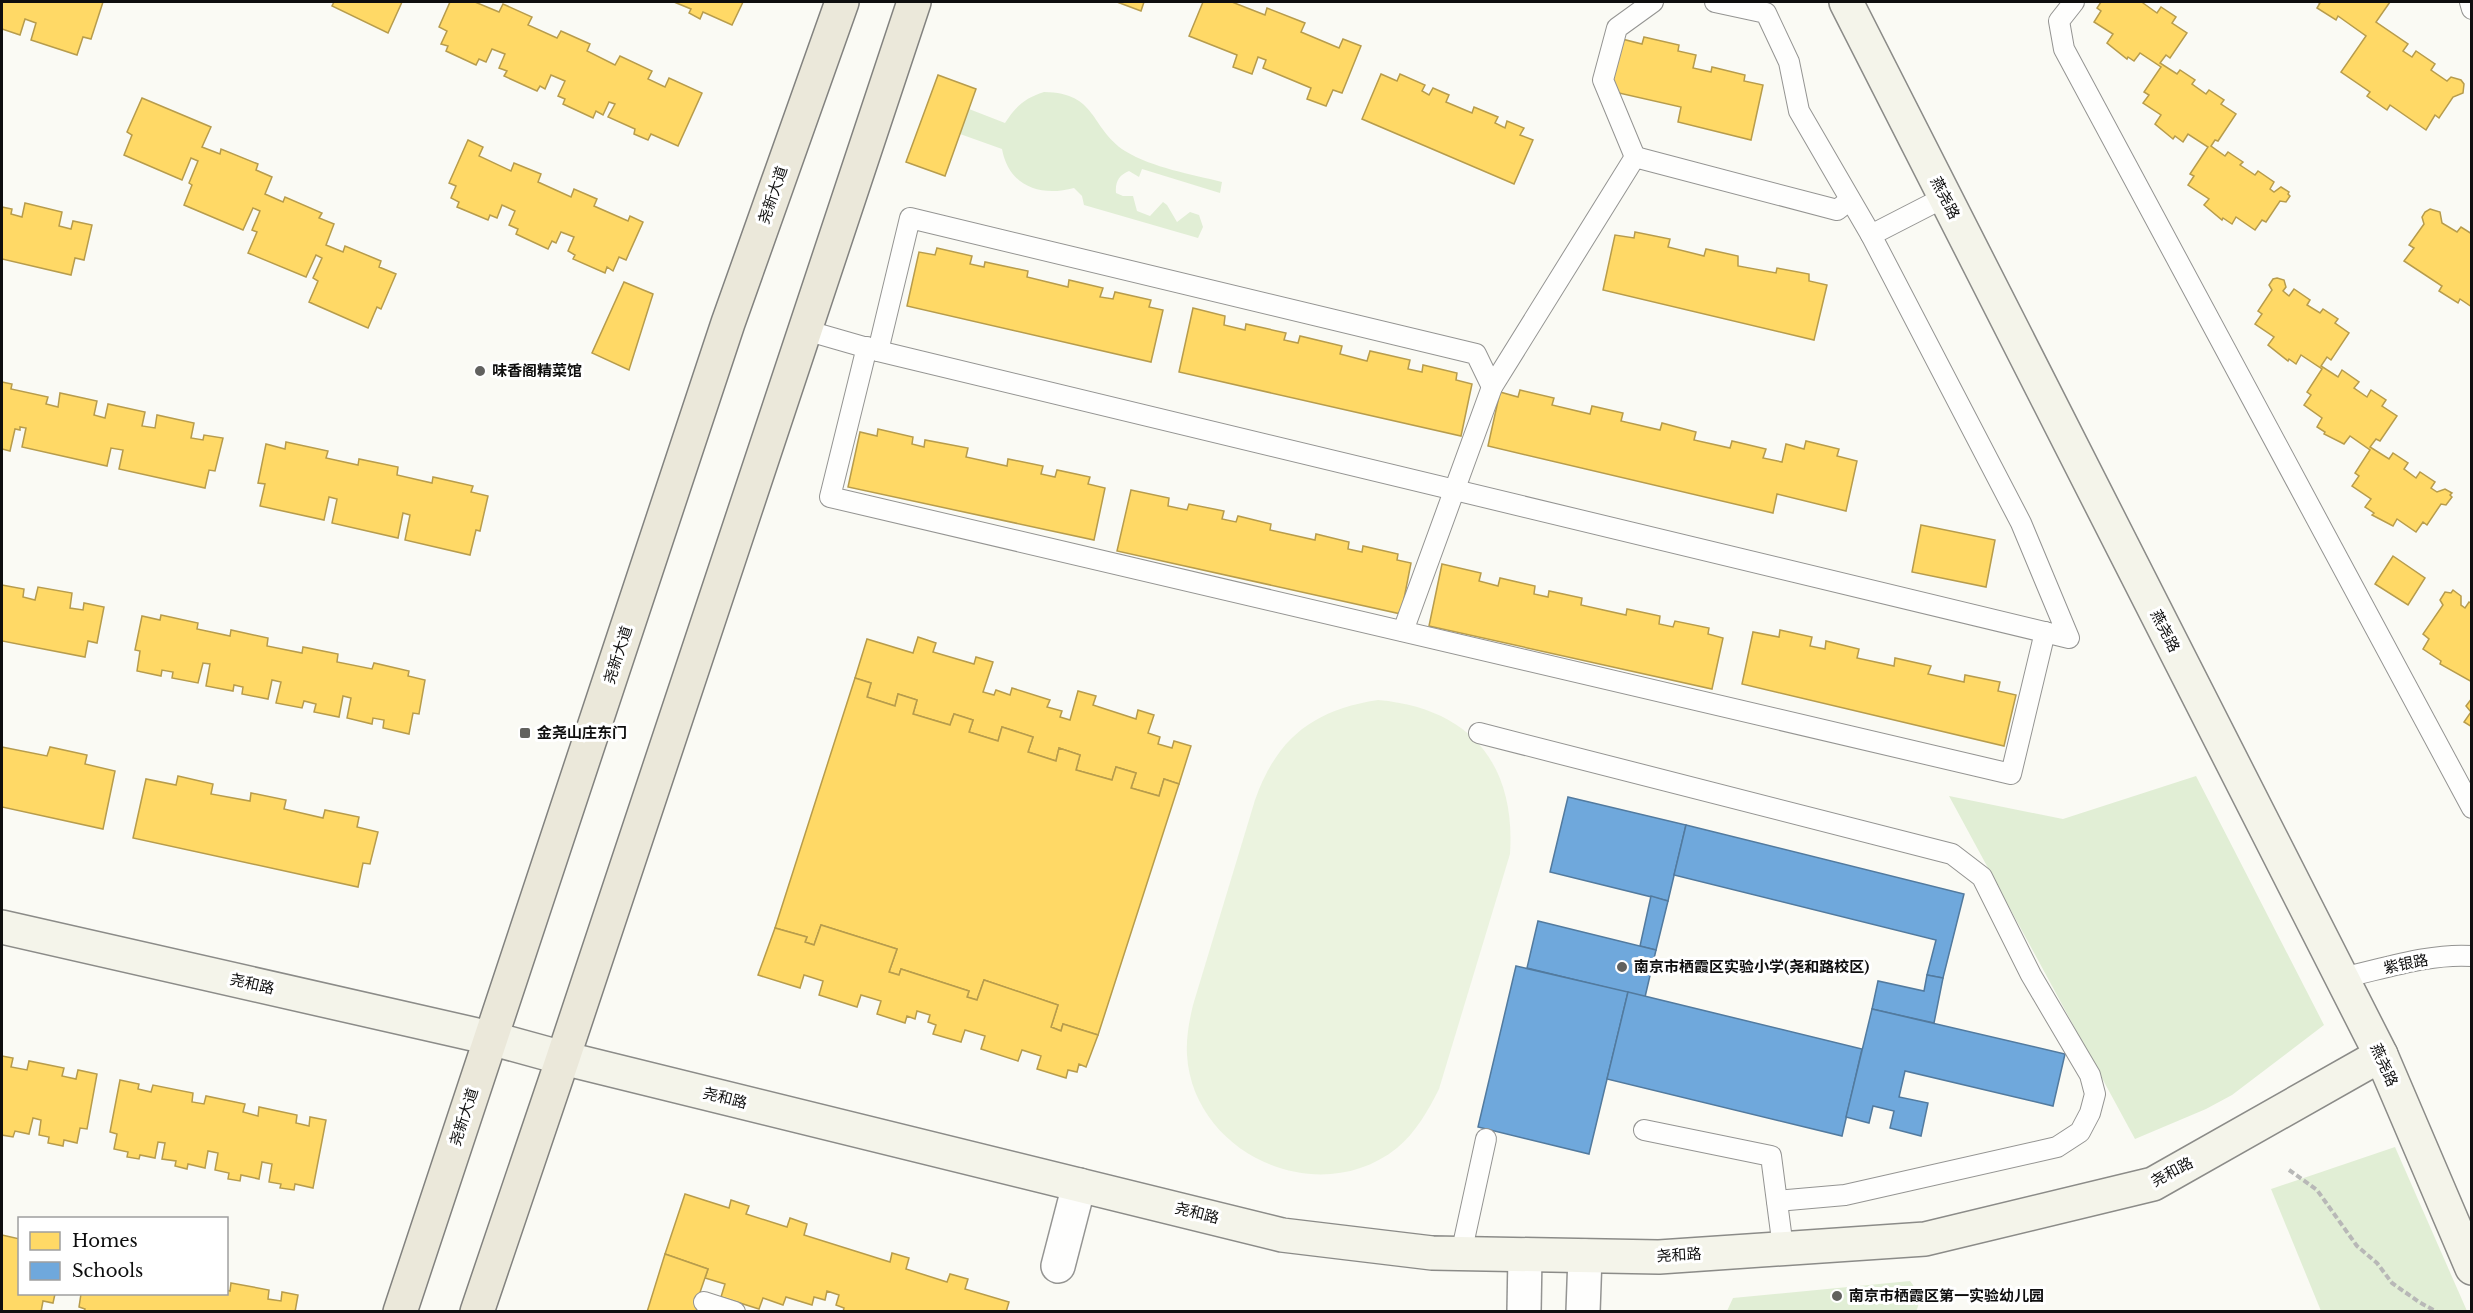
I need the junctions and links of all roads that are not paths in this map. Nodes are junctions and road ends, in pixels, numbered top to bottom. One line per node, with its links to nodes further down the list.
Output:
1 (842, 2): 23 (main road, 尧新大道)
2 (914, 2): 13 (main road)
3 (1653, 2): 9 (lane)
4 (1715, 2): 11 (lane)
5 (1846, 2): 10 (main road, 燕尧路)
6 (2074, 2): 19 (lane)
7 (2470, 2): 8 (lane)
8 (2472, 9)
9 (1635, 157): 11 (lane); 15 (lane)
10 (1945, 197): 12 (lane); 22 (main road, 燕尧路)
11 (1850, 200): 12 (lane)
12 (1871, 235): 17 (lane)
13 (805, 330): 14 (lane); 25 (main road)
14 (872, 349): 15 (lane); 16 (lane); 17 (lane)
15 (1492, 387): 16 (lane)
16 (1403, 631): 17 (lane)
17 (2045, 632)
18 (1479, 733): 29 (lane)
19 (2472, 808)
20 (2, 927): 23 (main road, 尧和路)
21 (2472, 956): 22 (lane, 紫银路)
22 (2341, 978): 24 (main road, 燕尧路)
23 (490, 1038): 25 (main road, 尧和路); 37 (main road, 尧新大道)
24 (2381, 1055): 30 (main road, 尧和路); 35 (main road, 燕尧路)
25 (563, 1058): 28 (main road, 尧和路); 38 (main road)
26 (1644, 1130): 29 (lane)
27 (1486, 1139): 31 (lane)
28 (1080, 1185): 31 (main road, 尧和路); 34 (street)
29 (1777, 1201): 30 (lane)
30 (1783, 1248): 33 (main road, 尧和路)
31 (1461, 1254): 32 (main road, 尧和路)
32 (1525, 1255): 33 (main road, 尧和路); 40 (street)
33 (1585, 1256): 41 (street)
34 (1058, 1266)
35 (2472, 1268)
36 (705, 1302): 39 (lane)
37 (400, 1311)
38 (477, 1311)
39 (735, 1311)
40 (1524, 1311)
41 (1583, 1311)

